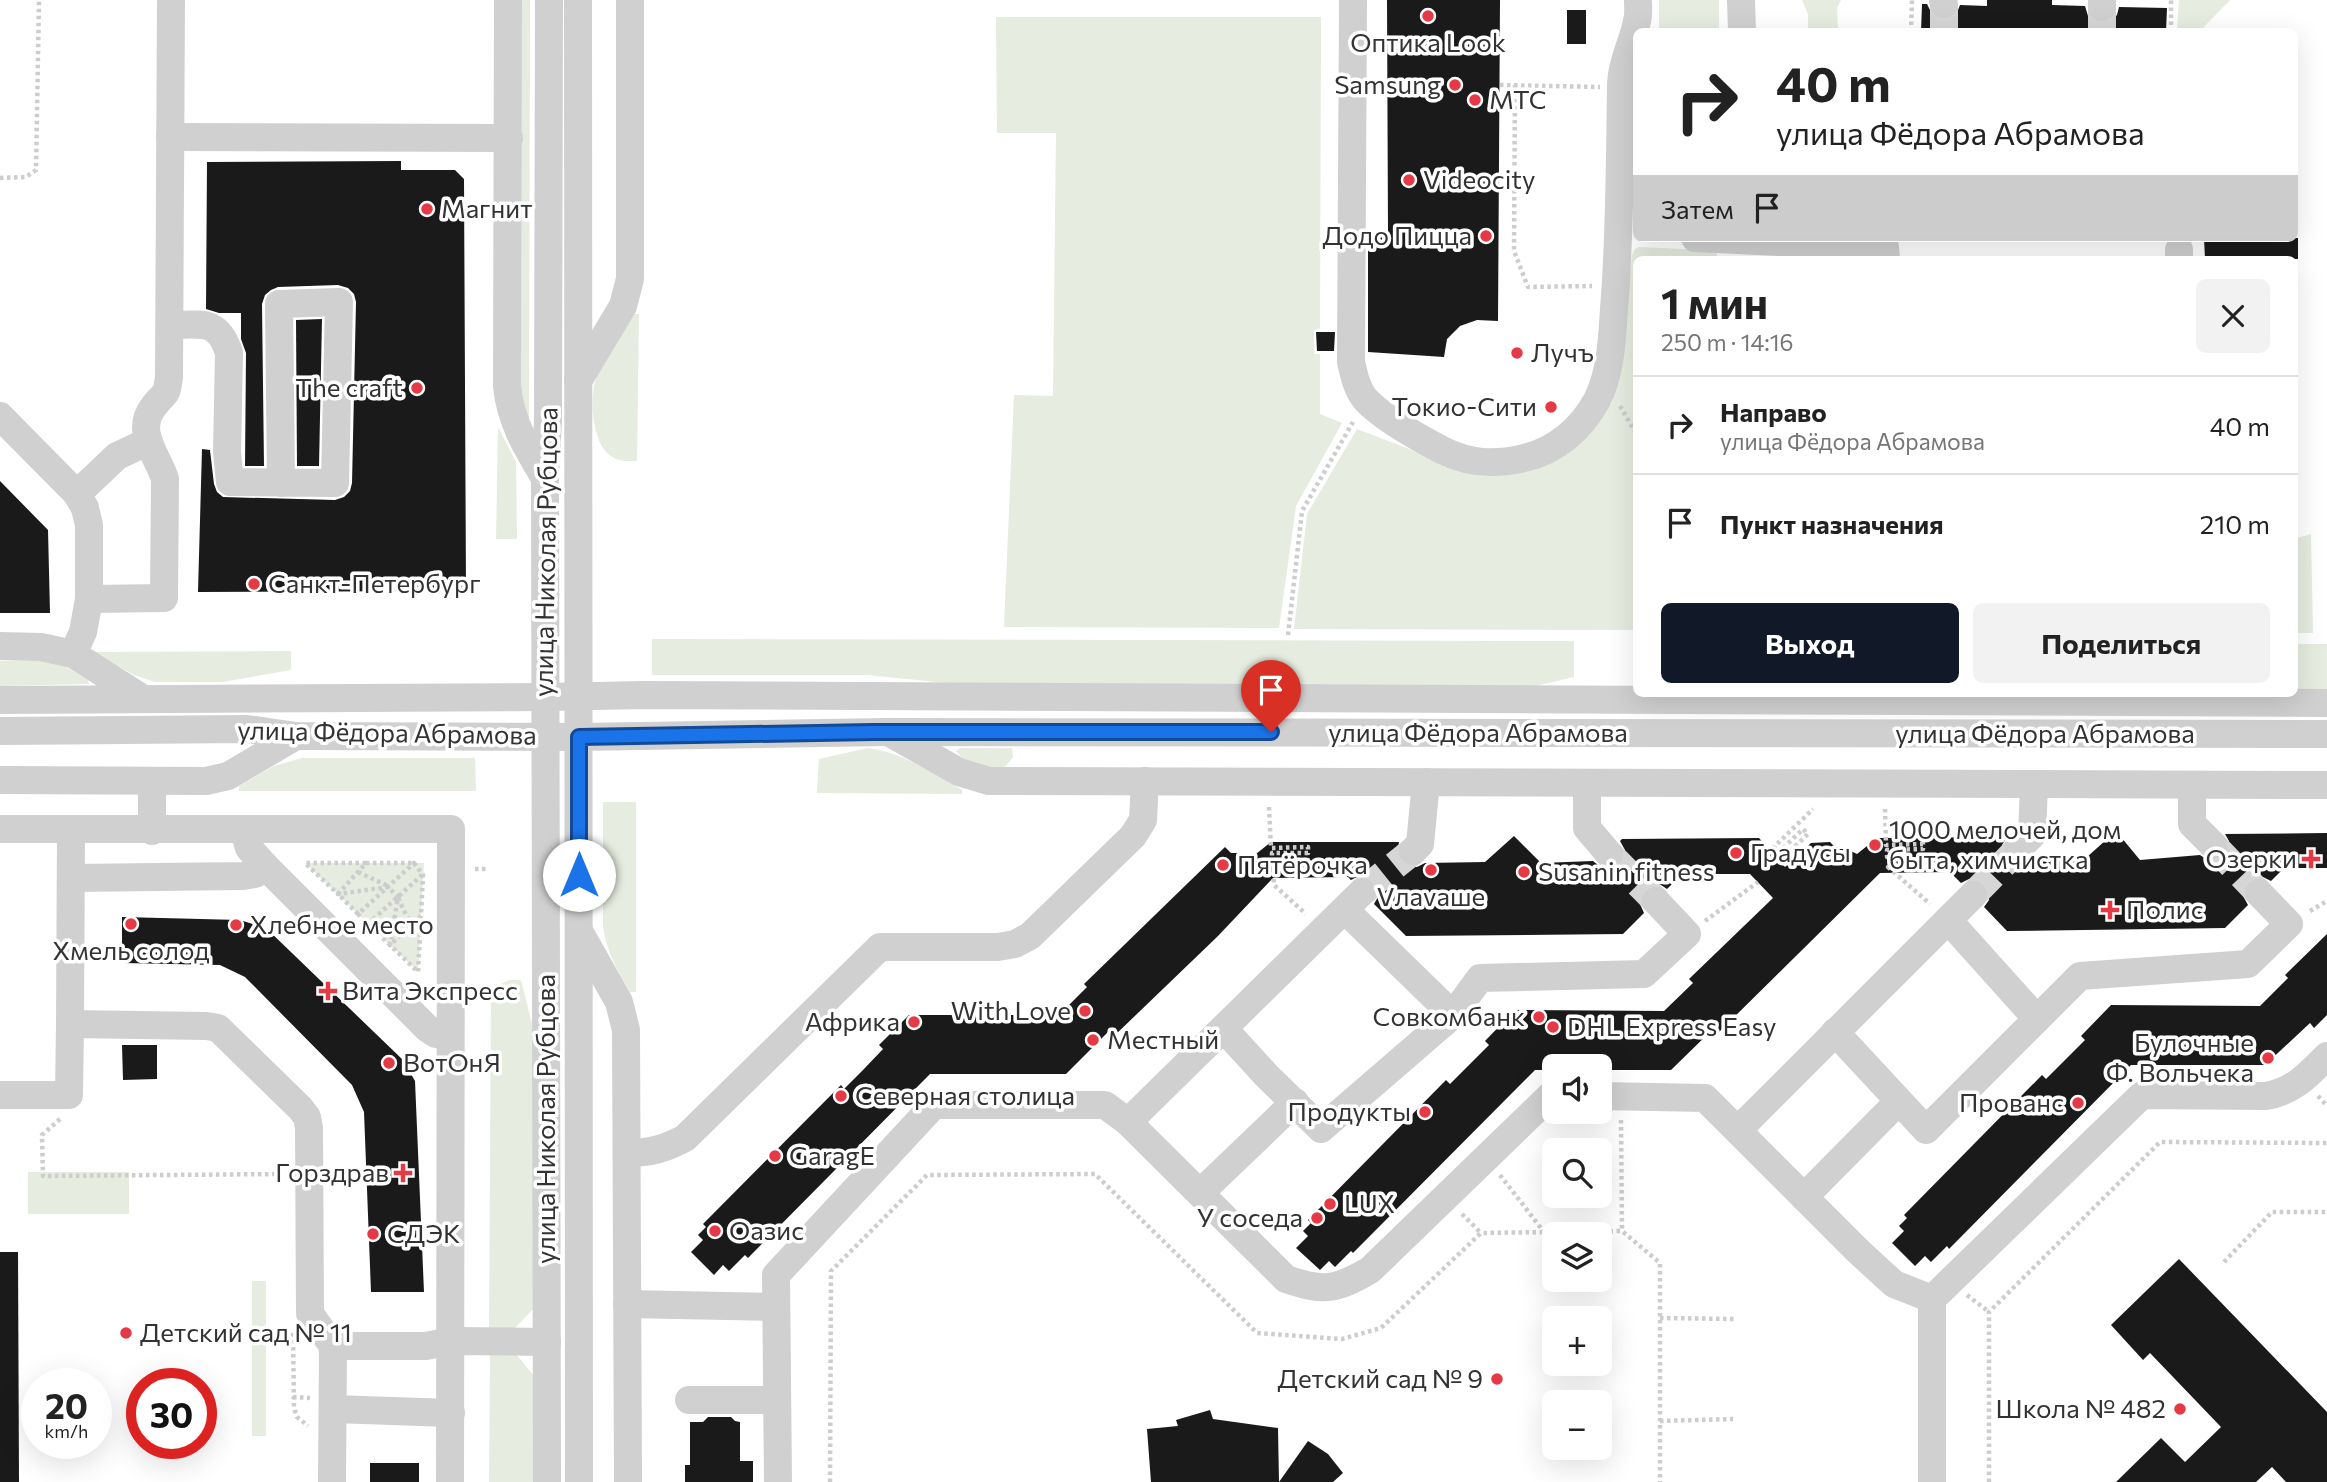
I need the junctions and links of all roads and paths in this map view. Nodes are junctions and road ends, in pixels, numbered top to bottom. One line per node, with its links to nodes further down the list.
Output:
1 (38, 0): 22 (path)
2 (171, 0): 20 (street)
3 (508, 0): 21 (street)
4 (549, 0): 33 (street, улица Николая Рубцова)
5 (578, 0): 29 (street, улица Николая Рубцова)
6 (631, 0): 29 (street)
7 (1353, 0): 30 (street)
8 (1638, 0): 12 (street)
9 (1741, 0): 13 (street)
10 (1912, 0): 14 (path)
11 (2171, 0): 15 (path)
12 (1635, 28)
13 (1742, 28)
14 (1911, 28)
15 (2171, 28)
16 (1633, 35): 19 (street)
17 (1500, 85): 18 (path)
18 (1515, 85): 19 (path); 27 (path)
19 (1621, 87): 23 (street)
20 (170, 137): 21 (street); 28 (street)
21 (509, 138): 33 (street)
22 (0, 178)
23 (1628, 234): 27 (street)
24 (1725, 242): 25 (street)
25 (1762, 247): 26 (street)
26 (1886, 256)
27 (1615, 286): 30 (street)
28 (170, 325): 32 (street); 34 (street)
29 (579, 381): 41 (street, улица Николая Рубцова)
30 (1366, 400): 37 (path)
31 (0, 416): 35 (street)
32 (147, 442): 35 (street); 36 (street)
33 (545, 478): 40 (street, улица Николая Рубцова)
34 (281, 483): 34 (street)
35 (77, 494): 36 (street)
36 (89, 599): 39 (street)
37 (1287, 635)
38 (0, 646): 39 (street)
39 (73, 654): 42 (street)
40 (545, 697): 41 (street, улица Фёдора Абрамова); 42 (street, улица Фёдора Абрамова); 51 (street, улица Николая Рубцова)
41 (579, 697): 43 (street, улица Фёдора Абрамова); 52 (street, улица Николая Рубцова)
42 (142, 698): 44 (street, улица Фёдора Абрамова)
43 (1818, 698): 45 (street, улица Фёдора Абрамова); 48 (street)
44 (0, 700)
45 (2327, 703)
46 (0, 731): 50 (street, улица Фёдора Абрамова)
47 (887, 732): 48 (street, улица Фёдора Абрамова); 52 (street, улица Фёдора Абрамова); 55 (street)
48 (1818, 733): 49 (street, улица Фёдора Абрамова)
49 (2327, 734)
50 (296, 736): 51 (street, улица Фёдора Абрамова); 54 (street)
51 (545, 736): 52 (street, улица Фёдора Абрамова); 129 (street, улица Николая Рубцова)
52 (579, 737): 91 (street, улица Николая Рубцова)
53 (0, 780): 54 (street)
54 (152, 781): 67 (street)
55 (1145, 781): 56 (street); 112 (street)
56 (1426, 782): 57 (street); 70 (street)
57 (1587, 783): 58 (street); 71 (street)
58 (2034, 785): 59 (street); 69 (street)
59 (2192, 785): 60 (street); 68 (street)
60 (2327, 785)
61 (1269, 807): 92 (path)
62 (1813, 809): 72 (path)
63 (1885, 809): 88 (path)
64 (0, 829): 65 (street)
65 (71, 830): 67 (street); 78 (street)
66 (244, 830): 67 (street); 75 (street); 100 (street)
67 (152, 831)
68 (2213, 845)
69 (2018, 849)
70 (1413, 851)
71 (1609, 854)
72 (1780, 861)
73 (366, 863): 74 (path); 76 (path); 82 (path)
74 (414, 863): 77 (path); 80 (path)
75 (265, 866): 78 (street); 100 (street)
76 (358, 872): 80 (path); 82 (path)
77 (423, 875): 84 (path); 87 (path)
78 (71, 878): 97 (street)
79 (1758, 881): 93 (path)
80 (388, 887): 82 (path); 84 (path); 86 (path)
81 (2259, 893): 96 (street)
82 (338, 894): 86 (path)
83 (1973, 895): 88 (street)
84 (398, 897): 89 (path); 90 (path); 94 (path)
85 (1656, 901): 93 (street)
86 (358, 914): 89 (path)
87 (421, 916): 90 (path); 94 (path)
88 (1948, 920): 96 (street); 99 (street)
89 (368, 924): 94 (path)
90 (411, 925): 94 (path)
91 (578, 930): 112 (street); 140 (street, улица Николая Рубцова)
92 (1324, 932): 95 (street); 98 (street)
93 (1687, 934): 95 (street)
94 (390, 945)
95 (1452, 1015): 105 (street)
96 (2037, 1019): 106 (street)
97 (70, 1024): 103 (street); 130 (street)
98 (1224, 1029): 105 (street); 109 (street)
99 (1835, 1032): 106 (street); 110 (street)
100 (449, 1035): 128 (street)
101 (2327, 1056): 123 (street)
102 (0, 1095): 103 (street)
103 (69, 1095): 114 (path)
104 (1612, 1096): 110 (street)
105 (1295, 1102): 115 (street)
106 (1898, 1102): 116 (street)
107 (1542, 1104): 113 (street)
108 (1612, 1118): 120 (path)
109 (1128, 1122): 115 (street); 125 (street)
110 (1738, 1130): 116 (street)
111 (2327, 1143): 146 (path)
112 (627, 1153): 124 (street)
113 (1486, 1158): 115 (street); 118 (path)
114 (292, 1174)
115 (1200, 1194)
116 (1804, 1197): 123 (street)
117 (2327, 1212): 122 (path)
118 (1542, 1229)
119 (1612, 1231): 120 (path)
120 (1622, 1231): 126 (path)
121 (1542, 1232): 143 (path)
122 (2224, 1262)
123 (1932, 1299): 145 (street)
124 (627, 1304): 125 (street); 141 (street)
125 (776, 1307): 132 (street)
126 (1660, 1318): 127 (path); 136 (path)
127 (1735, 1319)
128 (450, 1340): 129 (street); 130 (street); 134 (street)
129 (547, 1342): 139 (street, улица Николая Рубцова)
130 (333, 1346): 133 (street)
131 (689, 1400): 132 (street)
132 (777, 1400): 142 (street)
133 (333, 1409): 134 (street); 137 (street)
134 (451, 1413): 138 (street)
135 (1733, 1419): 136 (path)
136 (1660, 1421): 144 (path)
137 (332, 1482)
138 (450, 1482)
139 (547, 1482)
140 (579, 1482)
141 (628, 1482)
142 (778, 1482)
143 (830, 1482)
144 (1660, 1482)
145 (1932, 1482)
146 (1989, 1482)

